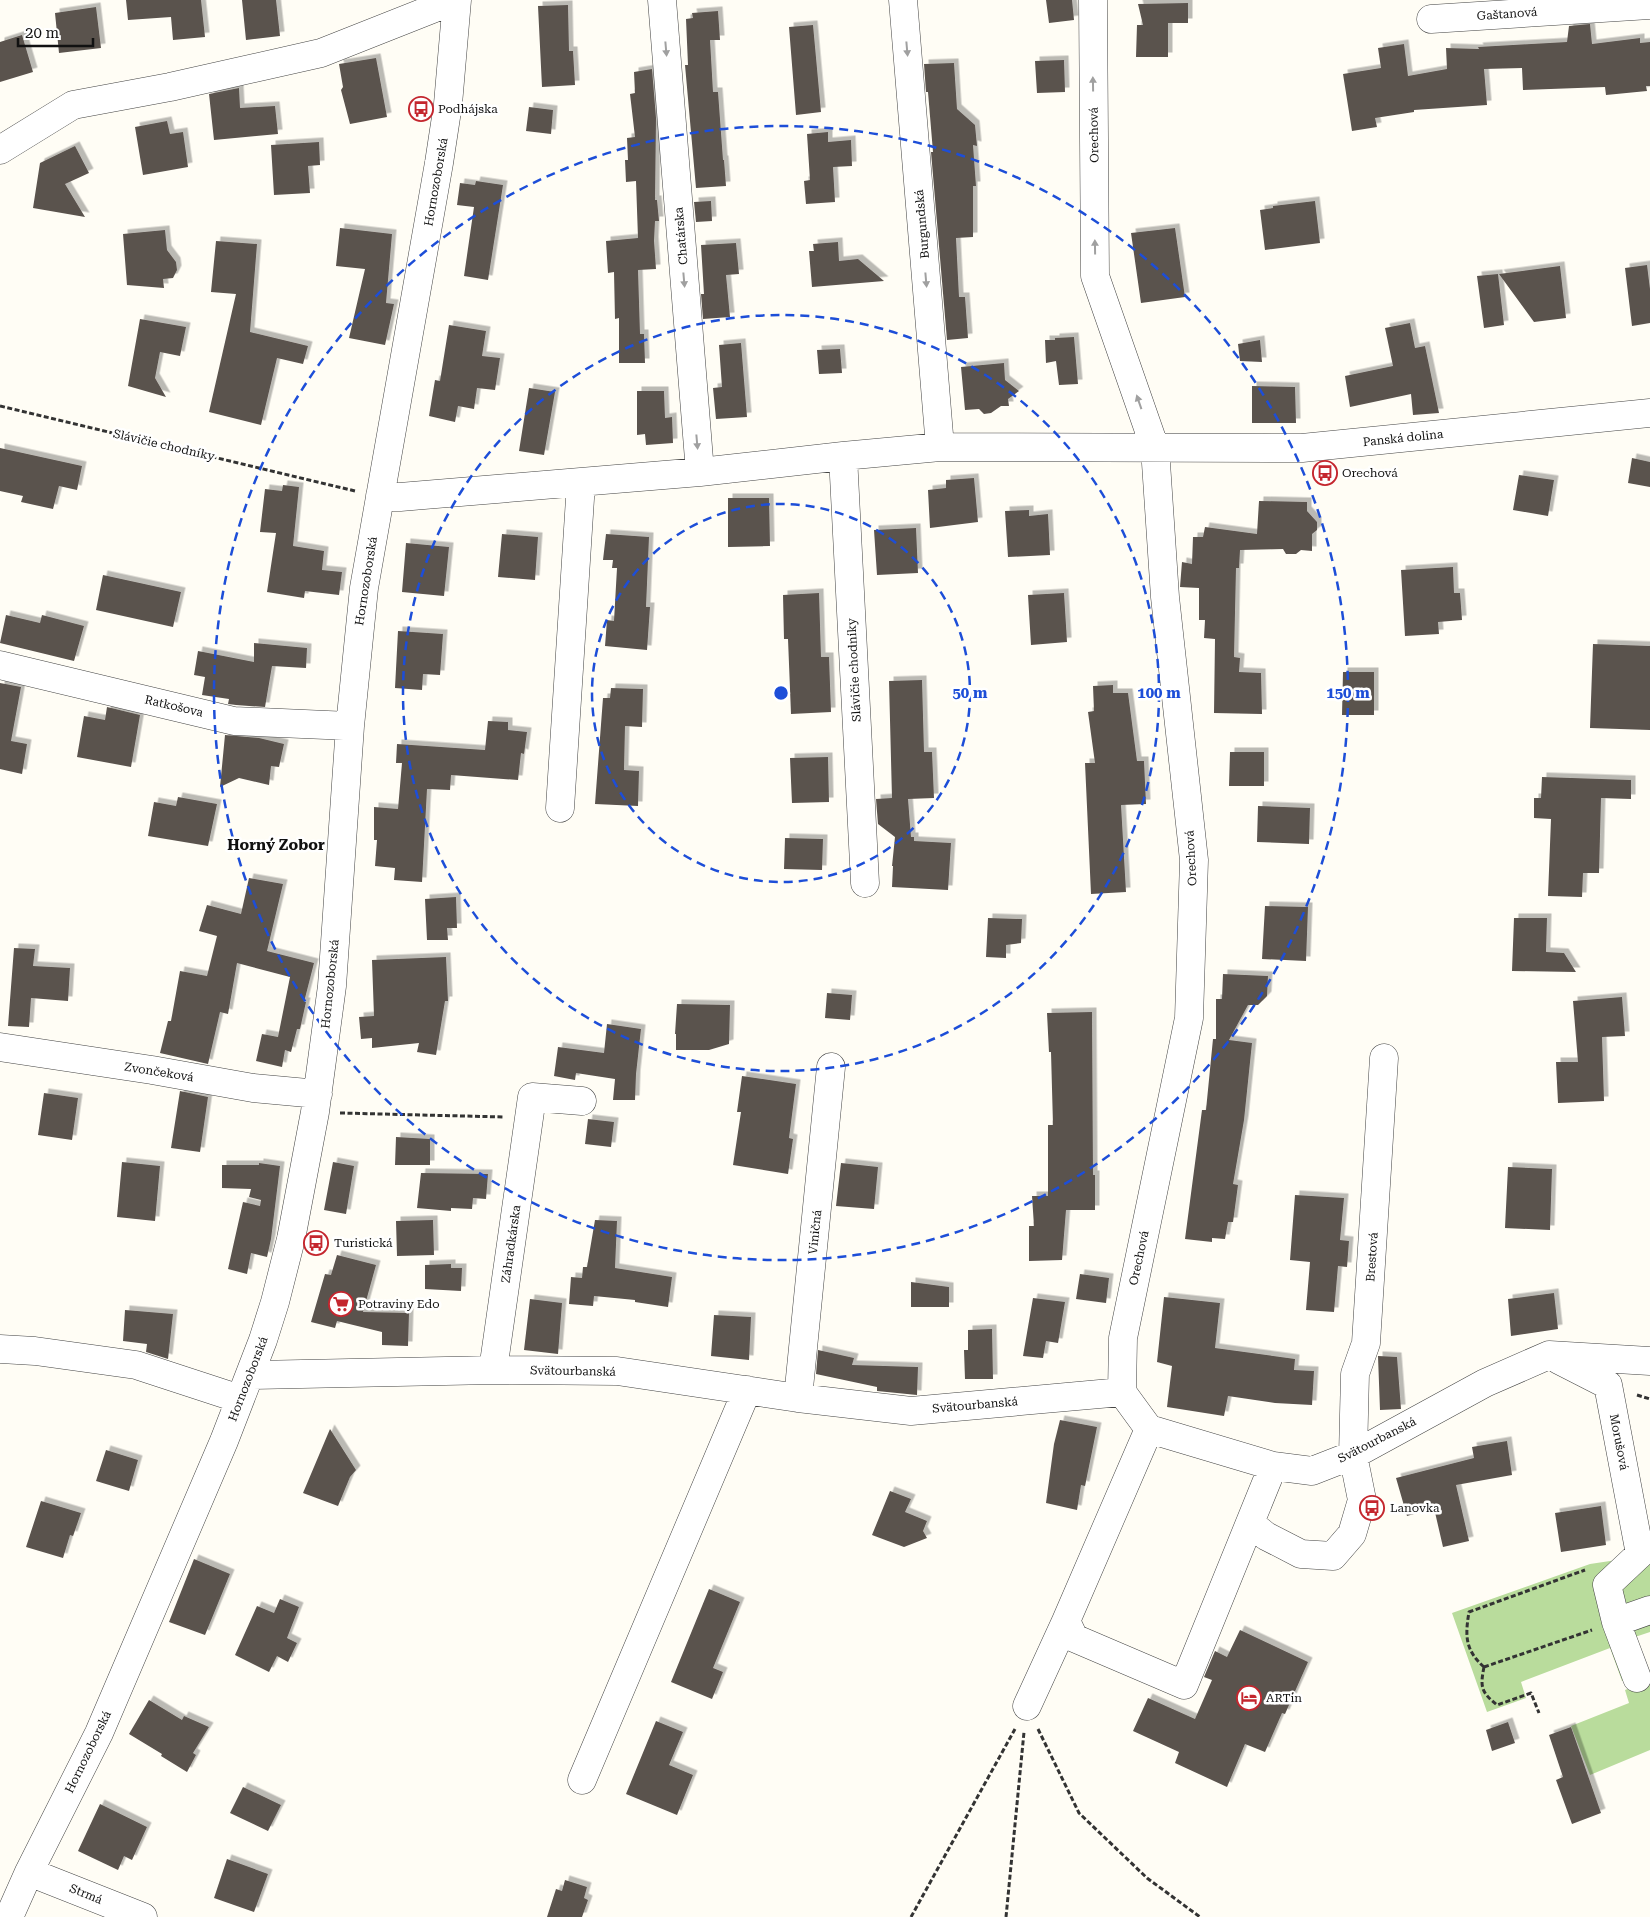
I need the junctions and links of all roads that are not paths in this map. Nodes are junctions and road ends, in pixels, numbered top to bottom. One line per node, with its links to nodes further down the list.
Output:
1 (456, 0): 8 (street); 15 (street, Hornozoborská)
2 (662, 0): 13 (street, Chatárska, one-way to 13)
3 (903, 0): 10 (street, Burgundská, one-way to 10)
4 (1093, 0): 11 (street, Orechová, one-way to 4)
5 (1612, 4): 6 (street, Gaštanová); 7 (street, Gaštanová)
6 (1650, 5)
7 (1431, 19)
8 (0, 150)
9 (1650, 413): 11 (street, Panská dolina)
10 (940, 447): 11 (street); 12 (street)
11 (1155, 448): 31 (street, Orechová)
12 (843, 456): 13 (street); 19 (street, Slávičie chodníky)
13 (700, 472): 14 (street)
14 (581, 482): 15 (street); 18 (street)
15 (380, 496): 17 (street, Hornozoborská)
16 (0, 665): 17 (street, Ratkošova)
17 (350, 726): 23 (street, Hornozoborská)
18 (560, 808)
19 (865, 884)
20 (0, 1048): 23 (street, Zvončeková)
21 (1384, 1058): 34 (street, Brestová)
22 (831, 1067): 32 (street, Viničná)
23 (318, 1094): 29 (street, Hornozoborská)
24 (582, 1101): 28 (street, Záhradkárska)
25 (0, 1349): 29 (street)
26 (1549, 1355): 27 (street, Svätourbanská); 34 (street, Svätourbanská); 37 (street, Morušová)
27 (1650, 1361)
28 (493, 1370): 29 (street, Svätourbanská); 30 (street, Svätourbanská)
29 (245, 1387): 44 (street, Hornozoborská)
30 (747, 1390): 32 (street, Svätourbanská); 43 (street)
31 (1122, 1392): 32 (street, Svätourbanská); 33 (street)
32 (798, 1398)
33 (1149, 1429): 35 (street, Svätourbanská); 39 (street)
34 (1353, 1455): 35 (street, Svätourbanská); 36 (street, Brestová)
35 (1274, 1466): 36 (street)
36 (1250, 1524): 39 (street)
37 (1645, 1553): 40 (street)
38 (1650, 1610): 40 (street)
39 (1066, 1621): 42 (street)
40 (1616, 1622): 41 (street)
41 (1637, 1678)
42 (1027, 1706)
43 (582, 1780)
44 (29, 1872): 45 (street, Hornozoborská); 46 (street, Strmá)
45 (9, 1917)
46 (143, 1917)

